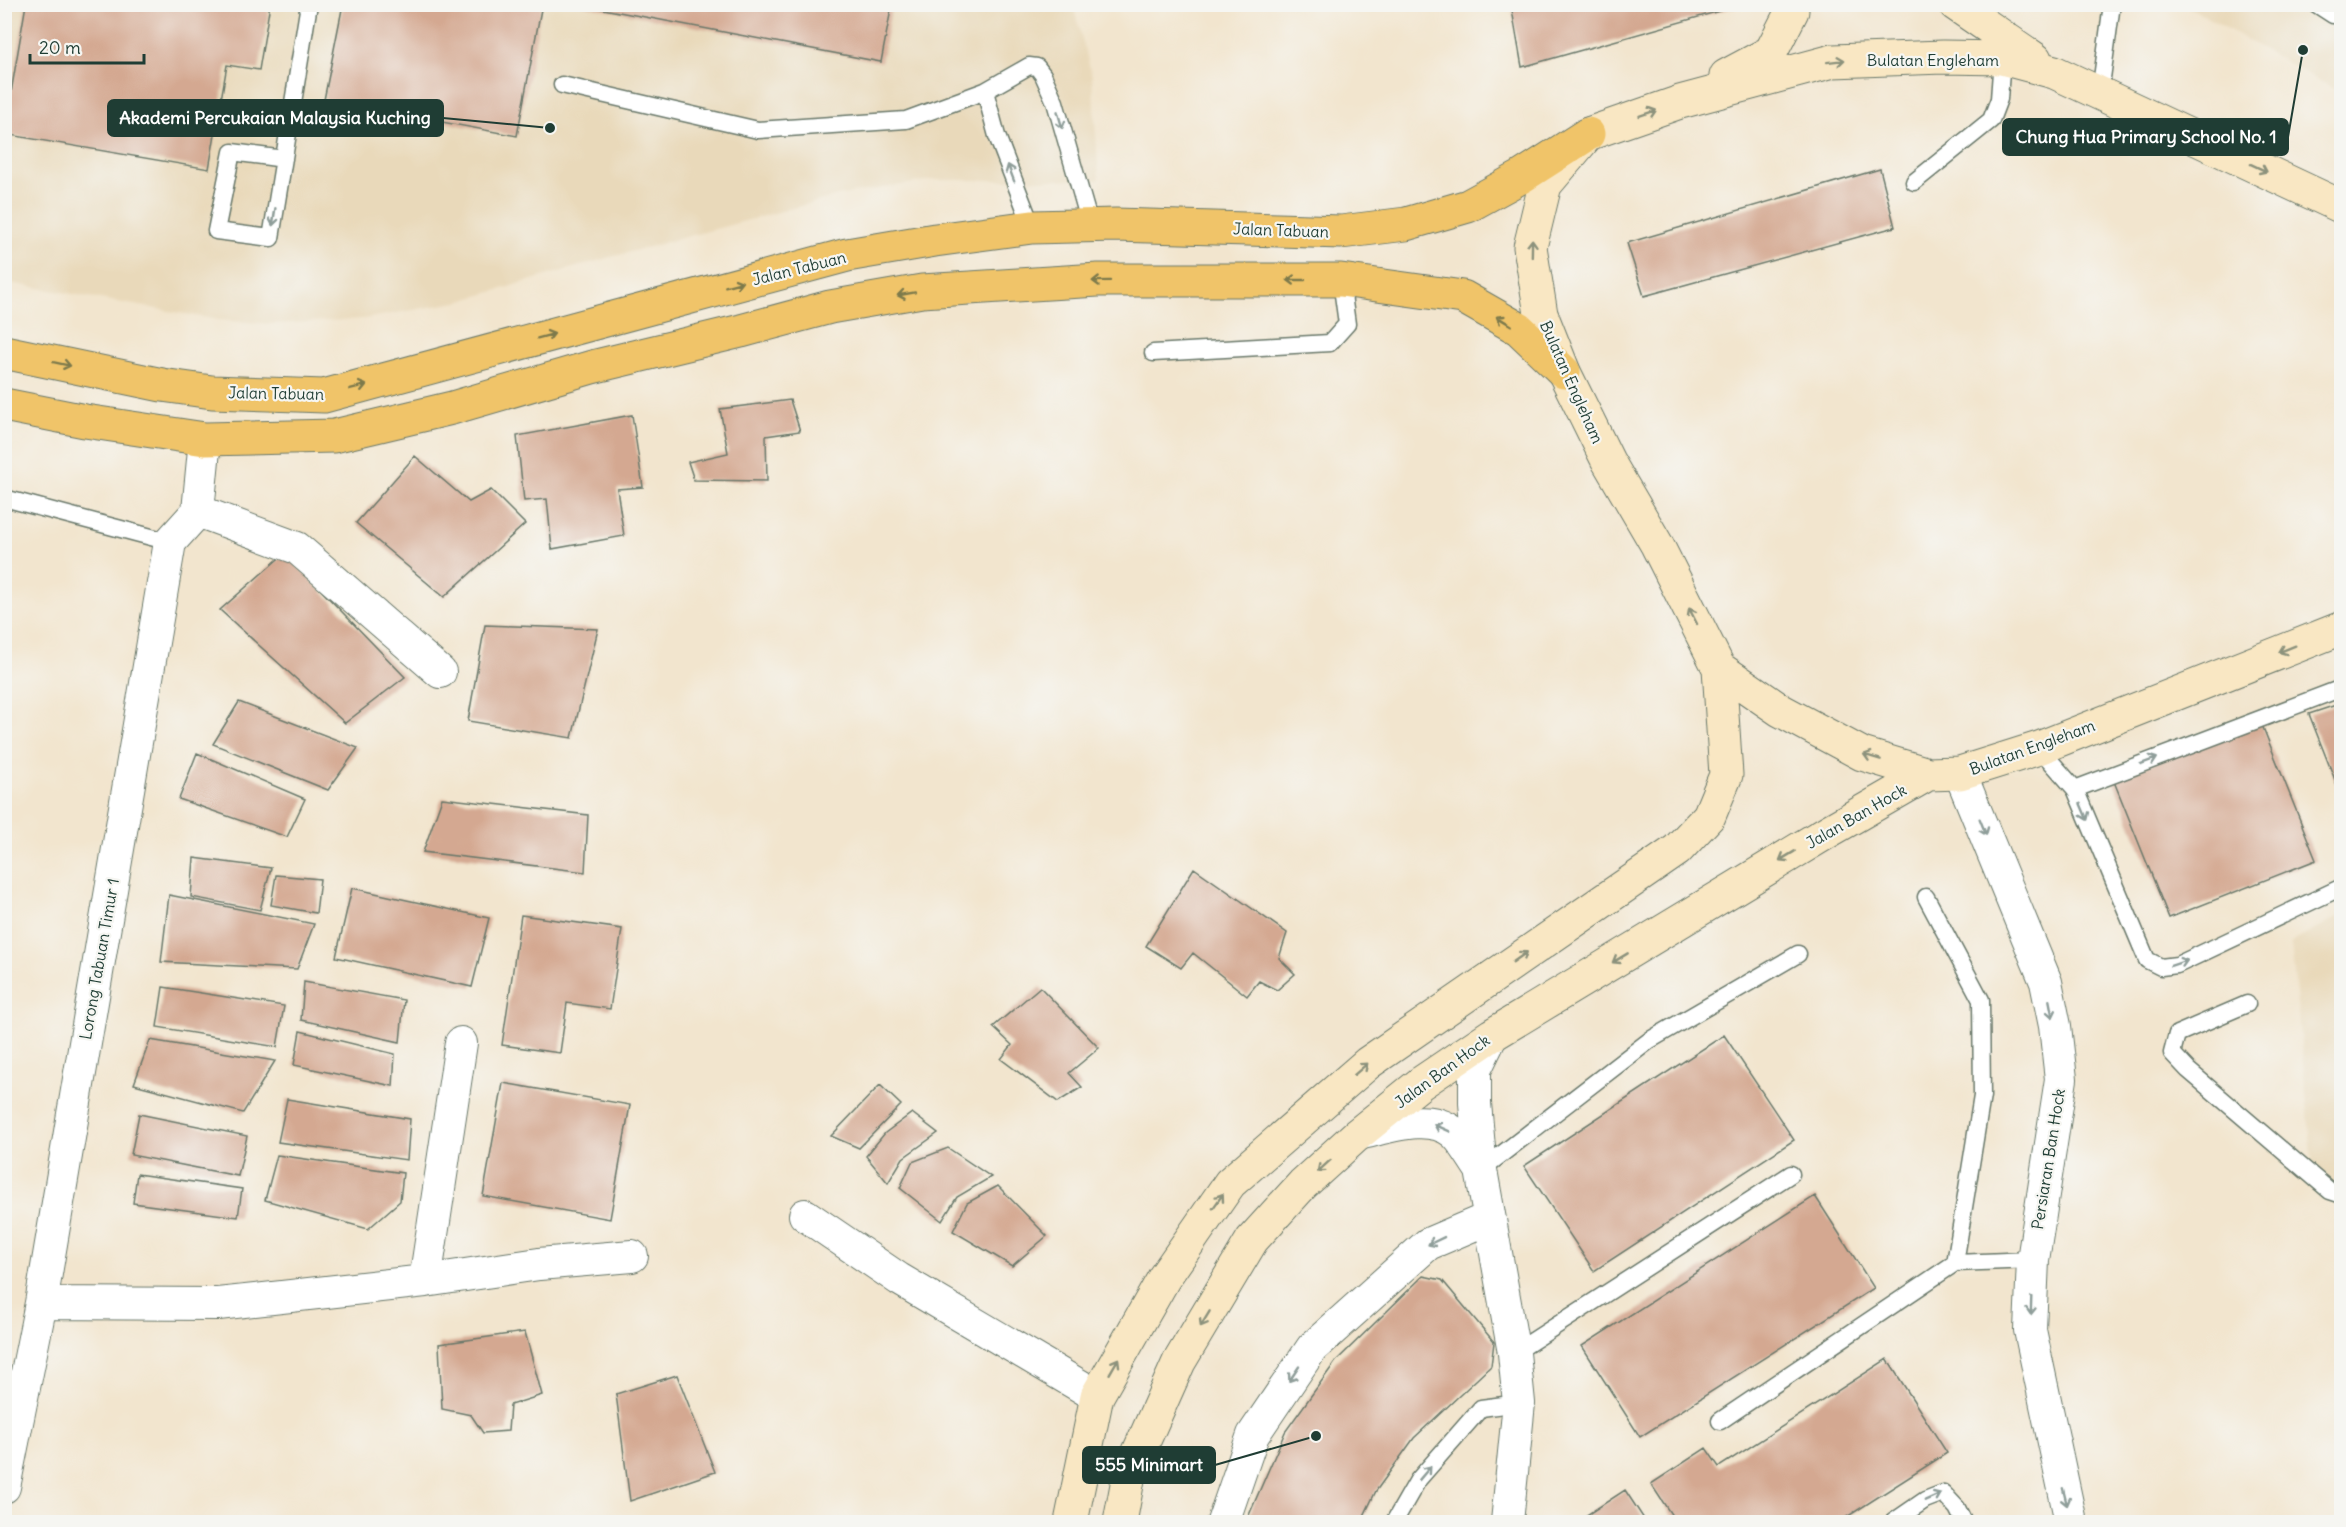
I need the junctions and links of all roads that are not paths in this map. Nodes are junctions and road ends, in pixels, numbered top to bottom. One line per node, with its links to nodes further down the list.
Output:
1 (309, 4): 14 (lane)
2 (1791, 4): 12 (main road)
3 (1955, 4): 8 (main road)
4 (2112, 4): 11 (lane)
5 (2316, 4): 6 (lane)
6 (2342, 15)
7 (2001, 58): 8 (main road, Bulatan Engleham); 12 (main road, Bulatan Engleham, one-way to 7); 15 (lane)
8 (2054, 72): 11 (main road, Bulatan Engleham)
9 (562, 85): 10 (lane)
10 (985, 91): 17 (lane, one-way to 17); 18 (lane, one-way to 10)
11 (2100, 93): 16 (main road, Bulatan Engleham, one-way to 16)
12 (1680, 102): 13 (main road, Bulatan Engleham, one-way to 12)
13 (1588, 134): 17 (main road, Jalan Tabuan); 22 (main road, Bulatan Engleham, one-way to 13)
14 (284, 159): 14 (lane, one-way to 14)
15 (1914, 182)
16 (2342, 207)
17 (1090, 224): 18 (main road, Jalan Tabuan)
18 (1032, 227): 20 (main road, Jalan Tabuan, one-way to 18)
19 (1341, 280): 21 (lane); 22 (main road, one-way to 19); 24 (main road, one-way to 24)
20 (4, 352)
21 (1153, 353)
22 (1564, 372): 29 (main road, Bulatan Engleham, one-way to 22)
23 (4, 405): 24 (main road)
24 (205, 439): 26 (street)
25 (4, 498): 27 (lane)
26 (198, 511): 27 (street); 30 (street)
27 (170, 542): 52 (street, Lorong Tabuan Timur 1)
28 (2342, 628): 32 (main road, Bulatan Engleham, one-way to 32)
29 (1719, 668): 34 (main road, Bulatan Engleham, one-way to 29); 54 (main road, one-way to 29)
30 (440, 672)
31 (2342, 688): 35 (lane, one-way to 31)
32 (2039, 748): 33 (main road, Bulatan Engleham); 35 (lane)
33 (1960, 773): 34 (main road, Bulatan Engleham); 49 (street, Persiaran Ban Hock, one-way to 49)
34 (1928, 774): 40 (main road, Jalan Ban Hock, one-way to 40)
35 (2075, 789): 36 (lane, one-way to 36)
36 (2342, 887)
37 (1926, 897): 50 (lane)
38 (1798, 954): 43 (lane)
39 (2247, 1004): 45 (lane)
40 (1492, 1035): 42 (main road, Jalan Ban Hock); 43 (street)
41 (461, 1043): 51 (street)
42 (1358, 1134): 43 (street, one-way to 42); 59 (main road, Jalan Ban Hock, one-way to 59)
43 (1481, 1170): 47 (street)
44 (1791, 1174): 53 (lane)
45 (2342, 1195)
46 (805, 1215): 54 (street)
47 (1489, 1218): 53 (street); 60 (street, one-way to 60)
48 (632, 1256): 51 (street)
49 (2033, 1260): 50 (lane); 65 (street, Persiaran Ban Hock, one-way to 65)
50 (1955, 1263): 56 (lane)
51 (425, 1281): 52 (street)
52 (41, 1303): 57 (street, Lorong Tabuan Timur 1)
53 (1514, 1353): 55 (street)
54 (1097, 1396): 58 (main road)
55 (1519, 1403): 61 (lane, one-way to 55); 62 (street)
56 (1720, 1421)
57 (4, 1487)
58 (1071, 1522)
59 (1120, 1522)
60 (1223, 1522)
61 (1394, 1522)
62 (1507, 1522)
63 (1893, 1522): 64 (lane, one-way to 64)
64 (1964, 1522)
65 (2071, 1522)

